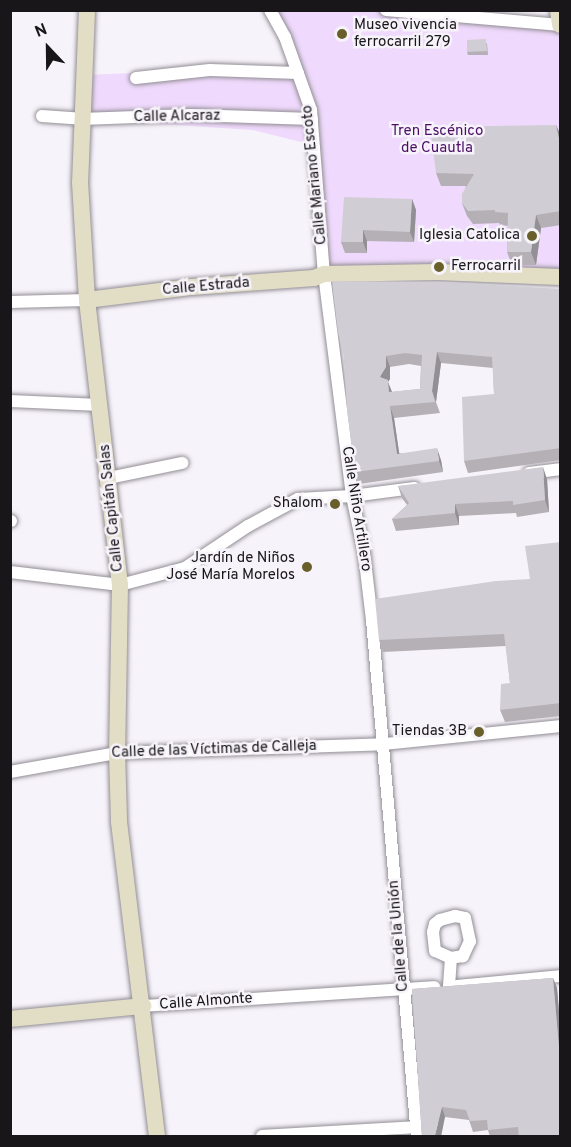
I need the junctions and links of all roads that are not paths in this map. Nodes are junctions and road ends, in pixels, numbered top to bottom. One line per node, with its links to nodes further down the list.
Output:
1 (87, 10): 9 (street, Calle Capitán Salas)
2 (270, 10): 6 (street, Calle Mariano Escoto)
3 (386, 10): 5 (street)
4 (558, 10): 5 (street)
5 (561, 25)
6 (298, 73): 7 (street); 10 (street, Calle Mariano Escoto)
7 (136, 78)
8 (42, 116): 9 (street, Calle Alcaraz)
9 (81, 119): 10 (street, Calle Alcaraz); 13 (street, Calle Capitán Salas)
10 (312, 119): 11 (street, Calle Mariano Escoto)
11 (324, 274): 12 (street, Calle Estrada); 13 (street, Calle Estrada); 22 (street, Calle Niño Artillero)
12 (561, 277)
13 (87, 300): 14 (street); 16 (street, Calle Capitán Salas)
14 (10, 302)
15 (10, 401): 16 (street)
16 (100, 405): 20 (street, Calle Capitán Salas)
17 (182, 463): 20 (street)
18 (561, 469): 19 (street)
19 (514, 475)
20 (109, 478): 24 (street, Calle Capitán Salas)
21 (433, 486): 22 (street)
22 (352, 496): 24 (street); 26 (street, Calle Niño Artillero)
23 (10, 572): 24 (street)
24 (120, 585): 27 (street, Calle Capitán Salas)
25 (561, 726): 26 (street, Calle de las Víctimas de Calleja)
26 (384, 744): 27 (street, Calle de las Víctimas de Calleja); 32 (street, Calle de la Unión)
27 (117, 753): 28 (street, Calle de las Víctimas de Calleja); 33 (street, Calle Capitán Salas)
28 (10, 772)
29 (451, 958): 31 (street)
30 (561, 976): 31 (street, Calle Almonte)
31 (450, 986): 32 (street, Calle Almonte)
32 (403, 990): 33 (street, Calle Almonte); 35 (street, Calle de la Unión)
33 (143, 1006): 34 (street, Calle Almonte); 36 (street, Calle Capitán Salas)
34 (10, 1019)
35 (417, 1132): 37 (street)
36 (157, 1137)
37 (262, 1137)

